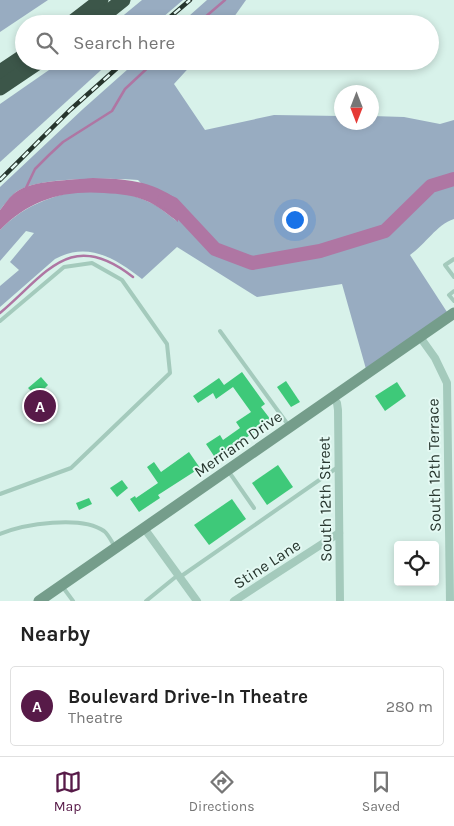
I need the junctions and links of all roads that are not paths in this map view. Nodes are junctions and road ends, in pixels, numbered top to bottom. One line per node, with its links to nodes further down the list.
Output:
1 (101, 0): 3 (highway)
2 (123, 0): 4 (highway)
3 (82, 15)
4 (104, 15)
5 (15, 62): 7 (highway)
6 (27, 70): 8 (highway)
7 (0, 72)
8 (0, 88)
9 (454, 258): 10 (lane)
10 (453, 275)
11 (454, 291): 12 (lane)
12 (454, 301)
13 (454, 313): 16 (main road, Merriam Drive)
14 (0, 321): 22 (lane)
15 (220, 331): 19 (lane)
16 (420, 337): 17 (street, South 12th Terrace); 18 (main road, Merriam Drive)
17 (450, 383): 36 (street, South 12th Terrace)
18 (333, 398): 19 (main road, Merriam Drive); 20 (street, South 12th Street)
19 (290, 427): 21 (main road, Merriam Drive)
20 (338, 467): 25 (street, South 12th Street); 28 (lane)
21 (228, 470): 23 (lane); 24 (main road, Merriam Drive)
22 (0, 493)
23 (254, 508)
24 (144, 528): 27 (main road, Merriam Drive); 28 (street)
25 (339, 533): 34 (street, Stine Lane); 35 (street, South 12th Street)
26 (0, 534): 27 (lane)
27 (115, 547): 29 (main road, Merriam Drive)
28 (179, 576): 32 (lane); 33 (street)
29 (61, 585): 30 (main road, Merriam Drive); 31 (lane)
30 (39, 601)
31 (73, 601)
32 (146, 601)
33 (197, 601)
34 (234, 601)
35 (340, 601)
36 (450, 601)

